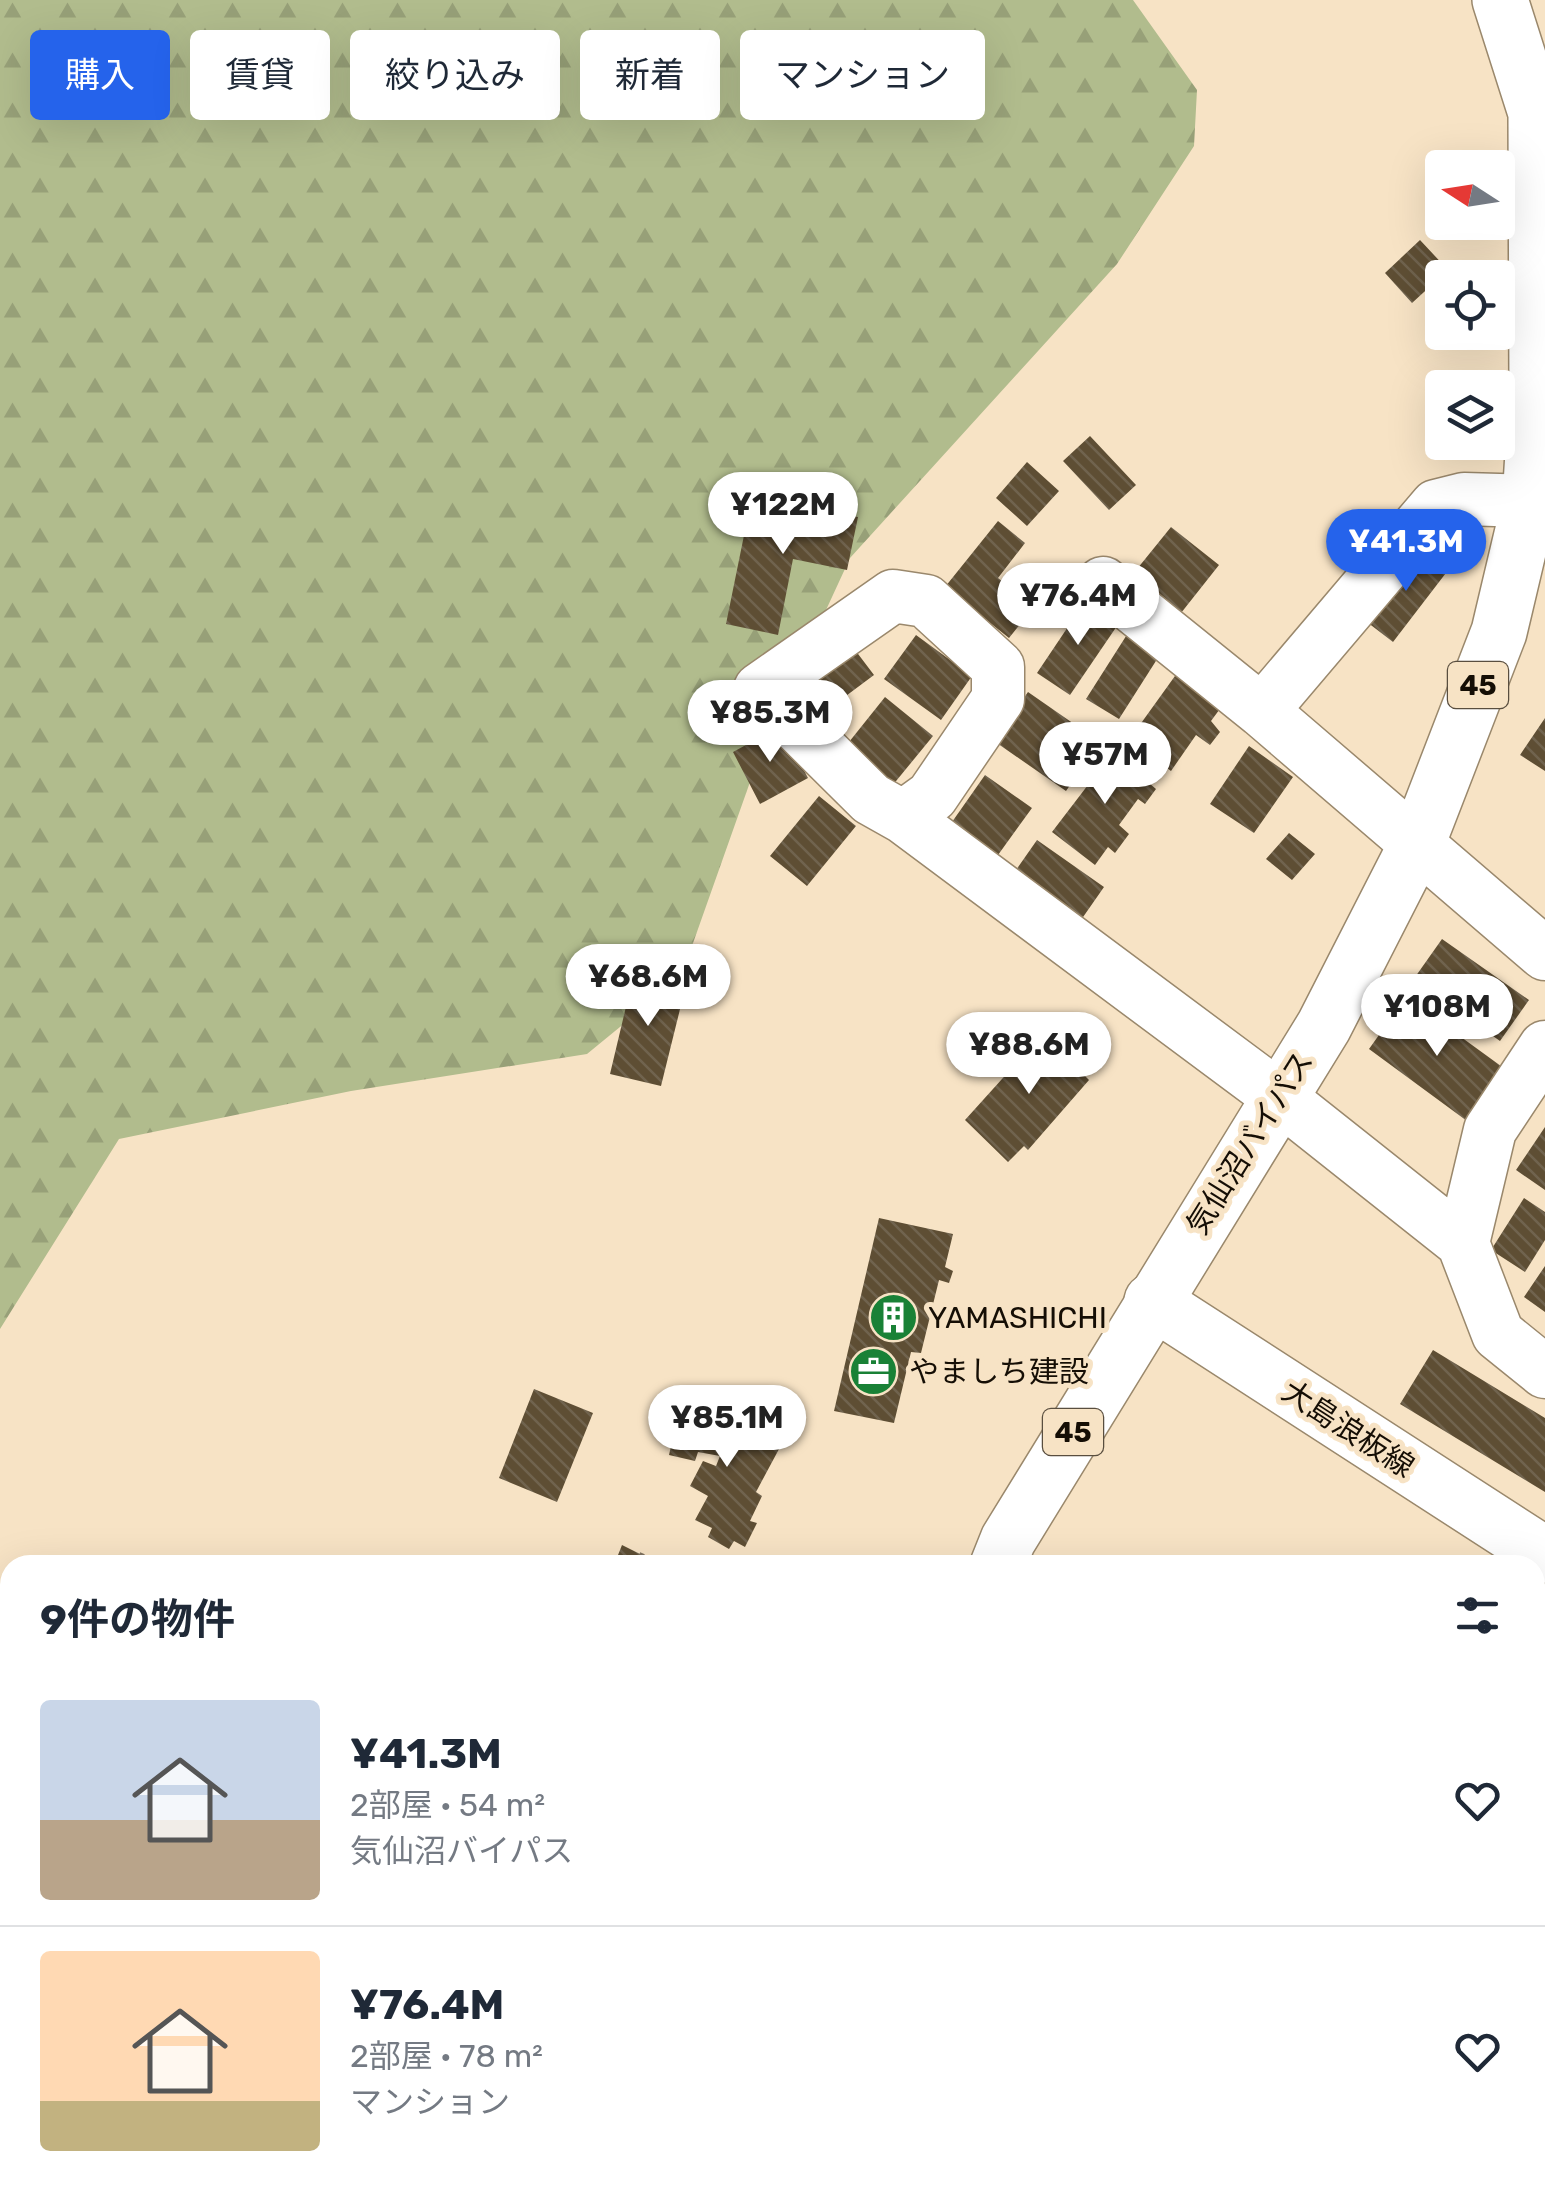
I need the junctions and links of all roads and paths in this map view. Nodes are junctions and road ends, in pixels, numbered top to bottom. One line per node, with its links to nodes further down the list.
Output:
1 (1500, 0): 2 (main road, 気仙沼バイパス / 45)
2 (1540, 111): 3 (main road, 気仙沼バイパス / 45)
3 (1541, 389): 4 (main road, 気仙沼バイパス / 45)
4 (1530, 501): 6 (street); 8 (main road, 気仙沼バイパス / 45)
5 (1103, 583): 6 (street)
6 (1262, 711): 8 (street)
7 (903, 818): 7 (street); 11 (street)
8 (1417, 844): 9 (street); 11 (main road, 気仙沼バイパス / 45)
9 (1545, 954)
10 (1545, 1047): 12 (street)
11 (1279, 1097): 12 (street); 13 (main road, 気仙沼バイパス / 45)
12 (1463, 1243): 14 (street)
13 (1152, 1300): 15 (main road, 気仙沼バイパス / 45); 16 (main road, 大島浪板線)
14 (1545, 1372)
15 (1002, 1555)
16 (1545, 1555)

